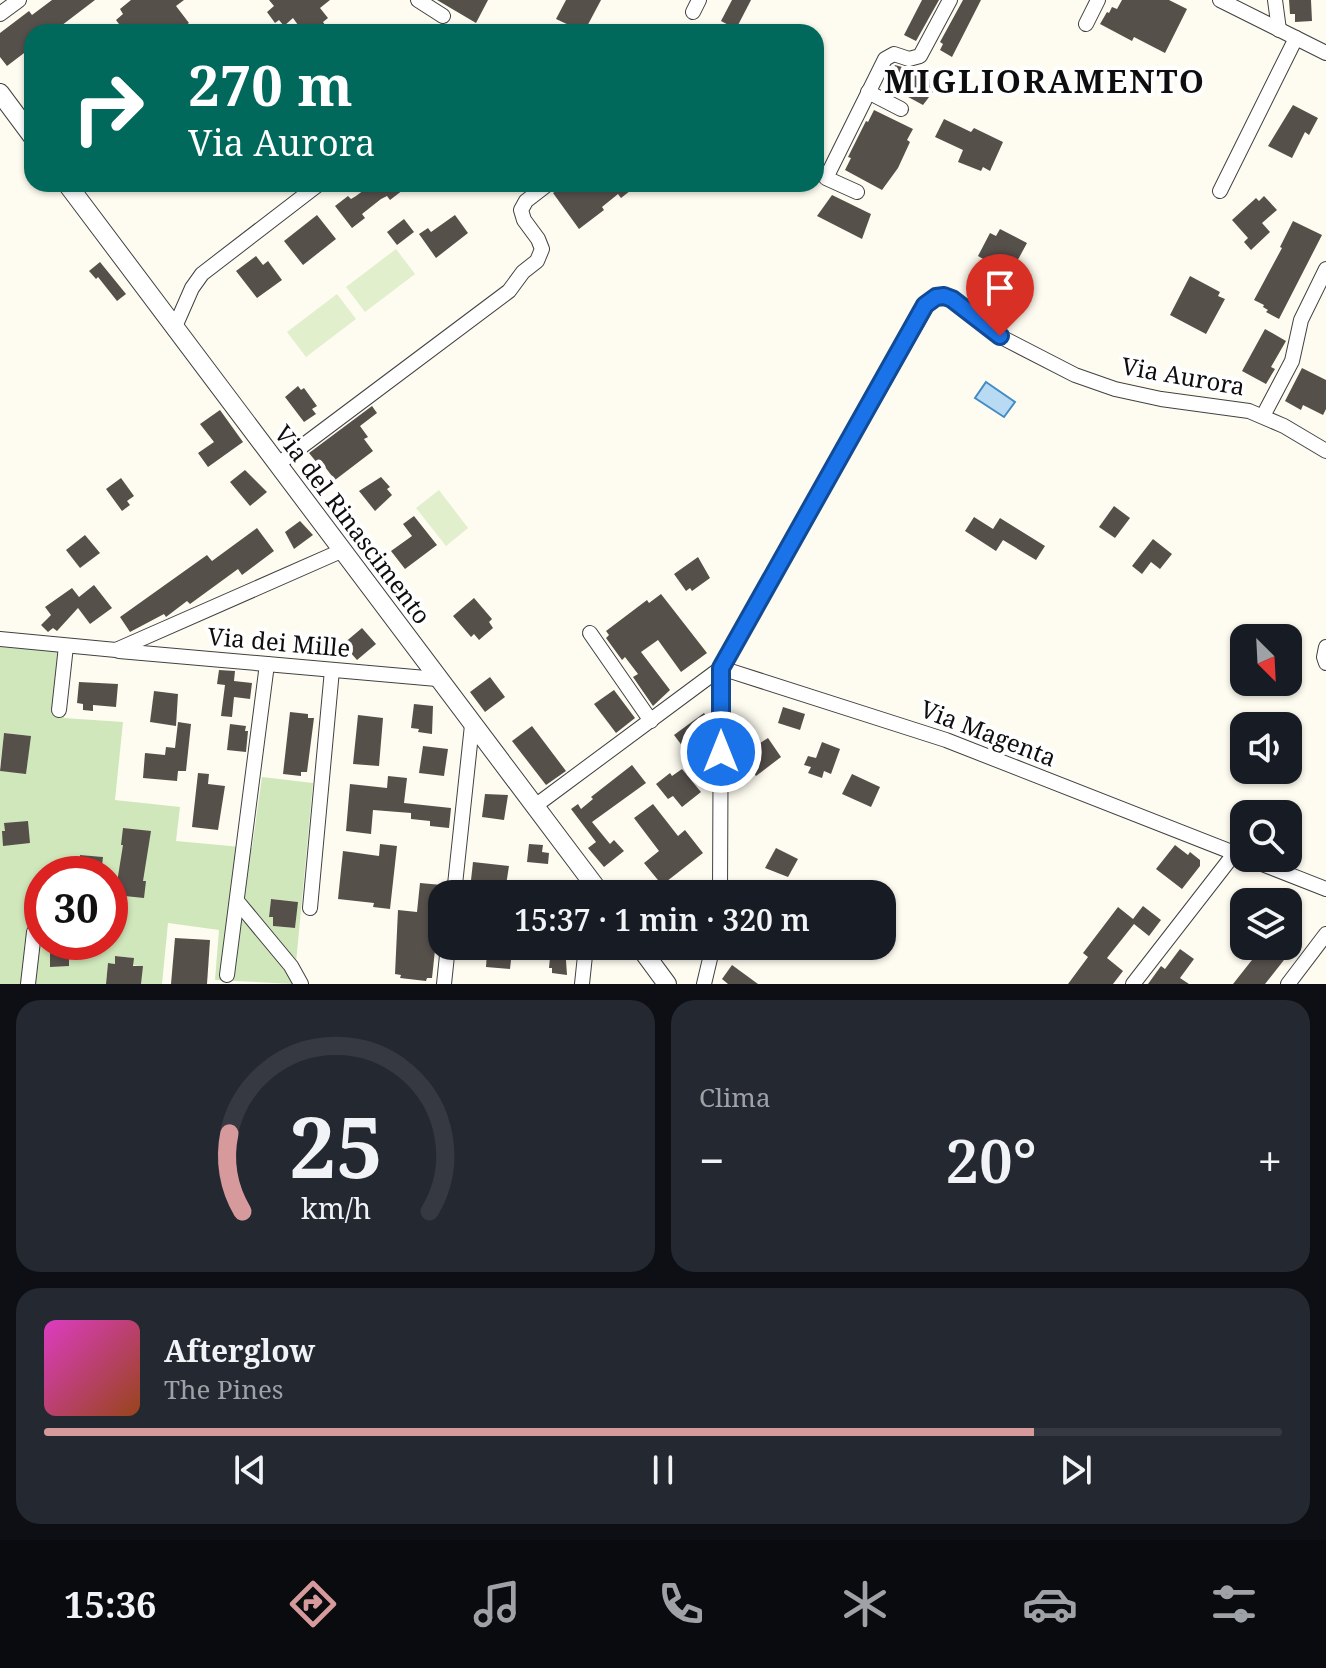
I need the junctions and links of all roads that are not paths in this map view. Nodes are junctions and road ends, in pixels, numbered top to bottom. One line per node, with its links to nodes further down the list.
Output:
1 (19, 0): 7 (street)
2 (418, 0): 8 (street)
3 (950, 0): 13 (street)
4 (1098, 0): 9 (street)
5 (1220, 0): 10 (street)
6 (1275, 0): 10 (street)
7 (0, 14)
8 (443, 16)
9 (1086, 24)
10 (1279, 30): 11 (street)
11 (1296, 38): 12 (street); 19 (street)
12 (1324, 49)
13 (868, 92): 15 (street); 17 (street)
14 (0, 93): 16 (street)
15 (901, 109)
16 (24, 125)
17 (824, 181)
18 (824, 183): 23 (street)
19 (1220, 191)
20 (73, 192): 25 (street, Via del Rinascimento)
21 (309, 192): 25 (street)
22 (538, 192): 28 (street)
23 (857, 192)
24 (1326, 269): 26 (street)
25 (174, 329): 28 (street, Via del Rinascimento)
26 (1263, 416): 27 (street, Via Aurora); 37 (street, Via Aurora)
27 (1326, 451)
28 (277, 465): 29 (street, Via del Rinascimento)
29 (341, 551): 34 (street, Via dei Mille); 39 (street, Via del Rinascimento)
30 (590, 633): 41 (street)
31 (0, 639): 32 (street, Via dei Mille)
32 (66, 646): 34 (street, Via dei Mille); 40 (street)
33 (1326, 647): 35 (street)
34 (116, 650): 36 (street, Via dei Mille)
35 (1326, 663)
36 (267, 664): 38 (street, Via dei Mille); 51 (street)
37 (721, 668): 41 (street); 44 (street, Via Magenta); 49 (street, Via Aurora)
38 (332, 670): 39 (street, Via dei Mille); 52 (street)
39 (437, 679): 42 (street, Via del Rinascimento)
40 (59, 710)
41 (651, 721): 43 (street)
42 (472, 725): 43 (street, Via del Rinascimento); 47 (street)
43 (535, 806): 48 (street, Via del Rinascimento)
44 (1230, 852)
45 (1230, 859): 66 (street)
46 (1281, 872): 50 (street, Via Magenta)
47 (455, 880)
48 (588, 880)
49 (720, 880)
50 (1326, 889)
51 (237, 901): 59 (street); 62 (street)
52 (310, 908)
53 (1326, 934): 67 (street)
54 (31, 960): 61 (street)
55 (447, 960): 63 (street)
56 (585, 960): 64 (street)
57 (649, 960): 60 (street)
58 (710, 960): 65 (street)
59 (227, 975)
60 (665, 982)
61 (28, 984)
62 (301, 984)
63 (444, 984)
64 (582, 984)
65 (704, 984)
66 (1133, 984)
67 (1288, 984)

